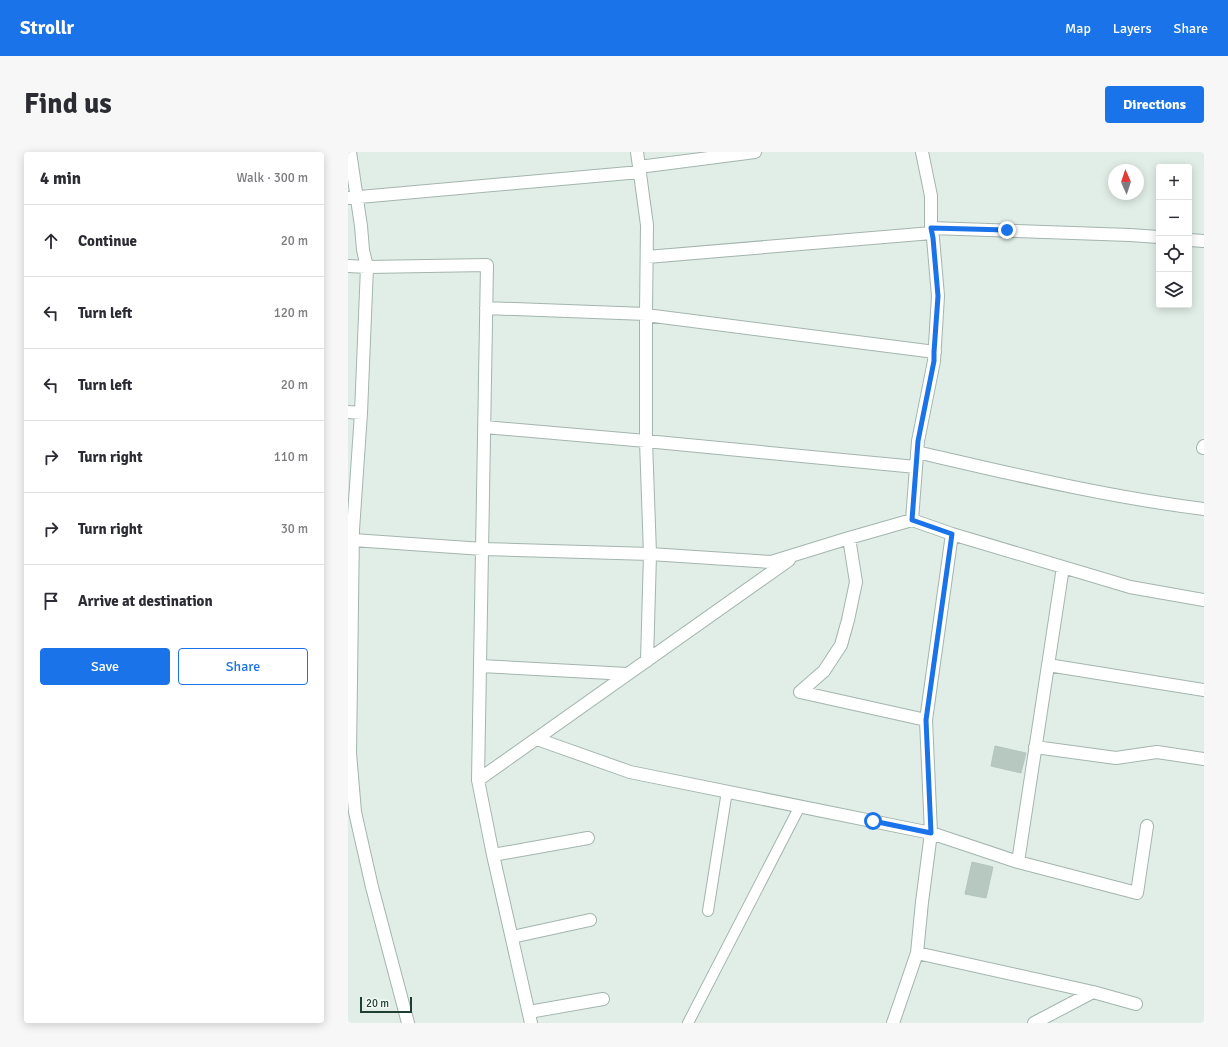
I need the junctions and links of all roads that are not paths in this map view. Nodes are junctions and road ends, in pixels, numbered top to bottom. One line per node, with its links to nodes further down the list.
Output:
1 (350, 152): 6 (street)
2 (637, 152): 5 (street)
3 (755, 152): 5 (street)
4 (922, 152): 7 (street)
5 (640, 169): 6 (street); 11 (street)
6 (352, 198): 13 (street)
7 (931, 230): 8 (street); 11 (street); 16 (street)
8 (1156, 237)
9 (1192, 240): 10 (street)
10 (1204, 241)
11 (647, 257): 15 (street)
12 (348, 266): 13 (street)
13 (367, 267): 14 (street); 18 (street)
14 (486, 308): 15 (street); 19 (street)
15 (646, 314): 16 (street); 20 (street)
16 (934, 352): 21 (street)
17 (348, 412): 18 (street)
18 (361, 413): 27 (street)
19 (485, 427): 20 (street); 28 (street)
20 (646, 441): 22 (street); 29 (street)
21 (917, 452): 22 (street); 23 (street)
22 (916, 467): 24 (street)
23 (1204, 509)
24 (912, 520): 25 (street); 26 (street)
25 (952, 534): 31 (street); 39 (street)
26 (849, 538): 30 (street); 39 (street)
27 (353, 540): 28 (street); 33 (street)
28 (483, 549): 29 (street); 36 (street)
29 (650, 554): 30 (street); 34 (street)
30 (798, 554): 34 (street)
31 (1063, 567): 32 (street); 35 (street)
32 (1204, 600)
33 (349, 655): 43 (street)
34 (647, 661): 37 (street)
35 (1048, 665): 38 (street); 41 (street)
36 (481, 666): 37 (street); 44 (street)
37 (628, 674): 40 (street)
38 (1204, 690)
39 (926, 720): 48 (street)
40 (537, 739): 44 (street); 45 (street)
41 (1035, 747): 42 (street); 51 (street)
42 (1204, 758)
43 (350, 777): 60 (street)
44 (478, 780): 50 (street)
45 (727, 792): 46 (street); 52 (lane)
46 (800, 806): 48 (street); 61 (lane)
47 (1147, 826): 51 (street)
48 (931, 833): 51 (street); 55 (street)
49 (588, 838): 50 (street)
50 (493, 855): 54 (street)
51 (1018, 862)
52 (708, 912)
53 (590, 920): 54 (street)
54 (512, 937): 59 (street)
55 (917, 952): 56 (street); 62 (street)
56 (1093, 992): 58 (street); 63 (street)
57 (603, 999): 59 (street)
58 (1136, 1004)
59 (530, 1018)
60 (408, 1023)
61 (688, 1023)
62 (894, 1023)
63 (1034, 1023)

